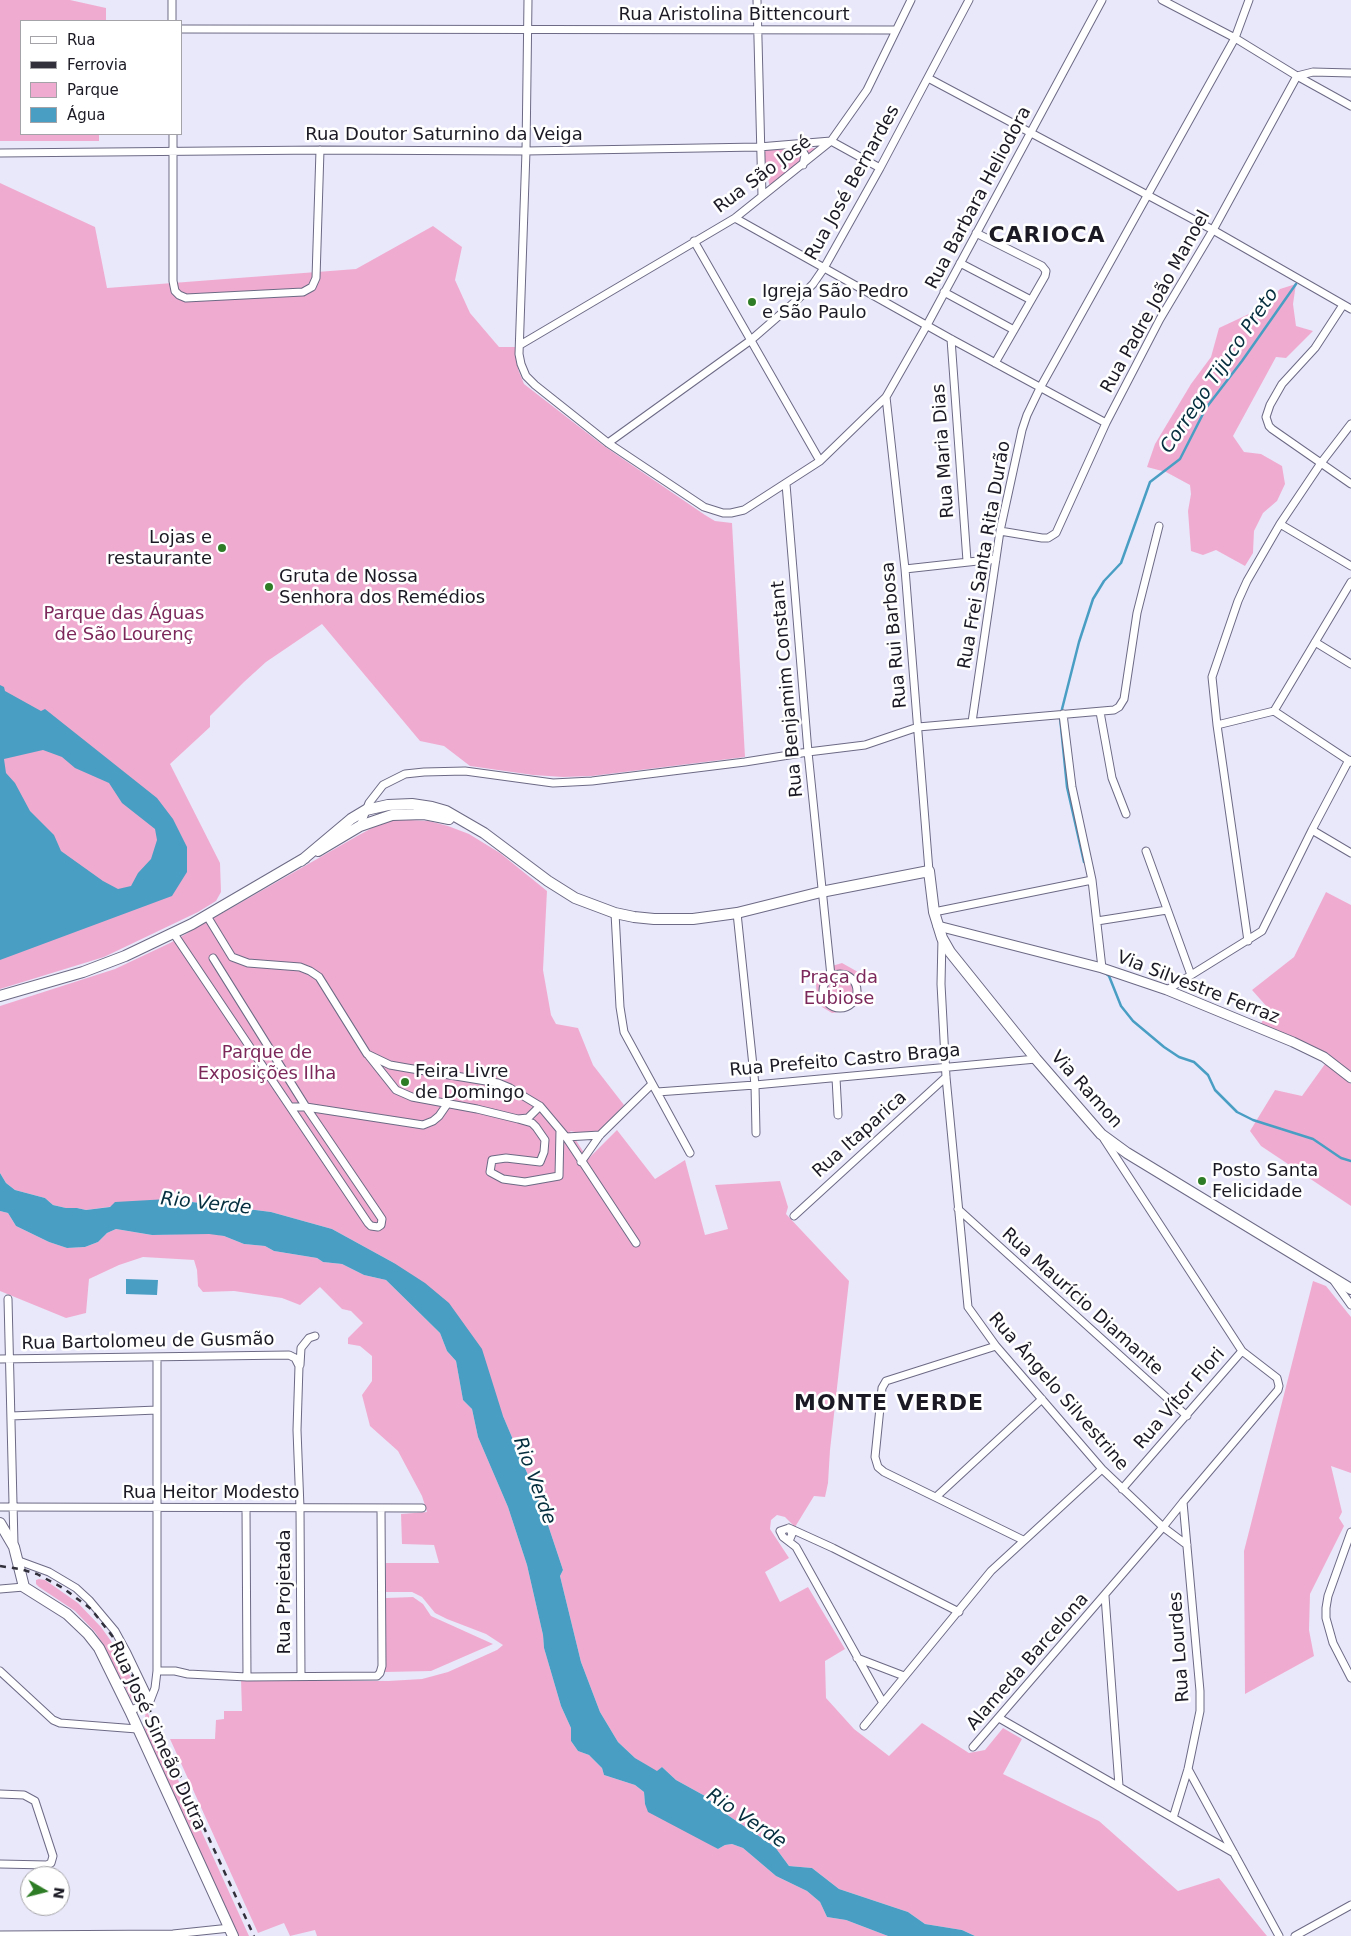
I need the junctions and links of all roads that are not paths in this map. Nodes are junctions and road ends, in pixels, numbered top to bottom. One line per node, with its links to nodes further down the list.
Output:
1 (172, 0): 9 (street)
2 (528, 0): 11 (street)
3 (757, 0): 13 (street)
4 (912, 0): 12 (street, Rua São José)
5 (969, 0): 17 (street, Rua José Bernardes)
6 (1102, 0): 19 (street, Rua Barbara Heliodora)
7 (1162, 0): 14 (street)
8 (1248, 0): 14 (street, Rua Frei Santa Rita Durão)
9 (172, 20)
10 (182, 29): 11 (street, Rua Aristolina Bittencourt)
11 (528, 30): 13 (street, Rua Aristolina Bittencourt); 26 (street)
12 (896, 30): 13 (street, Rua Aristolina Bittencourt); 21 (street, Rua São José)
13 (757, 31): 23 (street)
14 (1235, 38): 16 (street); 30 (street, Rua Frei Santa Rita Durão)
15 (1351, 73): 16 (street)
16 (1297, 76): 18 (street); 33 (street, Rua Padre João Manoel)
17 (928, 78): 19 (street); 29 (street, Rua José Bernardes)
18 (1351, 106)
19 (1031, 133): 30 (street); 34 (street, Rua Barbara Heliodora)
20 (173, 135): 25 (street)
21 (830, 141): 22 (street, Rua Doutor Saturnino da Veiga); 28 (street, Rua São José); 29 (street)
22 (795, 144): 23 (street, Rua Doutor Saturnino da Veiga); 28 (street)
23 (760, 147): 26 (street, Rua Doutor Saturnino da Veiga); 31 (street)
24 (320, 150): 25 (street, Rua Doutor Saturnino da Veiga); 25 (street); 26 (street, Rua Doutor Saturnino da Veiga)
25 (173, 151): 27 (street, Rua Doutor Saturnino da Veiga)
26 (526, 151): 46 (street)
27 (0, 153)
28 (803, 165): 31 (street, Rua São José)
29 (880, 168): 37 (street, Rua José Bernardes)
30 (1148, 194): 33 (street); 48 (street, Rua Frei Santa Rita Durão)
31 (762, 196): 32 (street, Rua São José)
32 (735, 218): 35 (street, Rua São José); 37 (street)
33 (1213, 230): 40 (street); 50 (street, Rua Padre João Manoel)
34 (976, 233): 36 (street, Rua Barbara Heliodora); 39 (street)
35 (694, 241): 45 (street); 46 (street, Rua São José)
36 (960, 263): 38 (street, Rua Barbara Heliodora); 39 (street)
37 (824, 268): 42 (street); 45 (street, Rua José Bernardes)
38 (944, 292): 42 (street, Rua Barbara Heliodora); 43 (street)
39 (1031, 300): 43 (street)
40 (1343, 305): 41 (street); 54 (street)
41 (1351, 309)
42 (927, 325): 44 (street); 49 (street, Rua Barbara Heliodora)
43 (1014, 330): 47 (street)
44 (951, 339): 47 (street); 61 (street, Rua Maria Dias)
45 (752, 340): 52 (street, Rua José Bernardes); 53 (street)
46 (520, 345): 52 (street)
47 (995, 363): 48 (street)
48 (1040, 388): 50 (street); 59 (street, Rua Frei Santa Rita Durão)
49 (886, 396): 53 (street, Rua Barbara Heliodora); 63 (street, Rua Rui Barbosa)
50 (1106, 423): 59 (street, Rua Padre João Manoel)
51 (1351, 424): 54 (street)
52 (608, 443): 55 (street, Rua Barbara Heliodora)
53 (820, 461): 55 (street, Rua Barbara Heliodora)
54 (1321, 463): 56 (street); 57 (street)
55 (786, 484): 73 (street, Rua Benjamim Constant)
56 (1351, 484)
57 (1280, 524): 62 (street); 71 (street)
58 (1159, 526): 68 (street)
59 (1000, 531): 60 (street, Rua Frei Santa Rita Durão)
60 (996, 559): 61 (street); 70 (street, Rua Frei Santa Rita Durão)
61 (967, 561): 63 (street)
62 (1351, 566)
63 (905, 569): 72 (street, Rua Rui Barbosa)
64 (1351, 582): 65 (street)
65 (1315, 642): 66 (street); 67 (street)
66 (1351, 664)
67 (1274, 711): 71 (street); 74 (street)
68 (1100, 712): 69 (street); 76 (street)
69 (1062, 714): 70 (street); 84 (street)
70 (972, 722): 72 (street)
71 (1217, 725): 95 (street)
72 (918, 727): 73 (street); 83 (street, Rua Rui Barbosa)
73 (808, 752): 75 (street); 85 (street, Rua Benjamim Constant)
74 (1350, 761): 79 (street)
75 (366, 810): 77 (main road); 78 (street); 82 (main road)
76 (1126, 814)
77 (469, 825): 78 (main road); 88 (main road)
78 (360, 826): 82 (main road)
79 (1312, 830): 81 (street); 95 (street)
80 (1146, 851): 86 (street)
81 (1351, 853)
82 (301, 861): 90 (main road)
83 (929, 871): 85 (main road); 87 (main road, Via Ramon)
84 (1092, 880): 87 (street); 91 (street)
85 (822, 892): 89 (main road); 99 (street, Rua Benjamim Constant)
86 (1167, 910): 91 (street); 98 (street)
87 (934, 912): 92 (main road, Via Ramon)
88 (615, 913): 89 (main road); 108 (street)
89 (738, 913): 109 (street)
90 (207, 916): 93 (main road); 102 (street)
91 (1097, 921): 97 (street)
92 (938, 926): 94 (main road, Via Ramon); 97 (street, Via Silvestre Ferraz)
93 (174, 934): 101 (main road); 113 (street)
94 (942, 938): 103 (main road, Via Ramon); 104 (street)
95 (1248, 940): 98 (street)
96 (213, 958): 114 (street)
97 (1102, 968): 100 (street, Via Silvestre Ferraz)
98 (1192, 975): 100 (street)
99 (831, 976): 99 (street)
100 (1167, 990): 107 (street, Via Silvestre Ferraz)
101 (0, 996)
102 (367, 1054): 111 (street); 112 (street)
103 (1036, 1059): 104 (street, Rua Prefeito Castro Braga); 119 (main road, Via Ramon)
104 (946, 1067): 105 (street); 106 (street, Rua Prefeito Castro Braga)
105 (946, 1076): 124 (street); 125 (street, Rua Itaparica)
106 (836, 1078): 109 (street, Rua Prefeito Castro Braga); 115 (street)
107 (1351, 1078)
108 (652, 1084): 110 (street); 120 (street)
109 (755, 1085): 110 (street, Rua Prefeito Castro Braga); 118 (street)
110 (657, 1092): 122 (street)
111 (448, 1104): 114 (street); 116 (street)
112 (540, 1106): 116 (street); 117 (street)
113 (292, 1107): 114 (street); 114 (street)
114 (306, 1107)
115 (838, 1115)
116 (518, 1119): 117 (street)
117 (560, 1129): 121 (street)
118 (756, 1133)
119 (1101, 1134): 127 (main road, Via Ramon); 133 (street, Alameda Barcelona)
120 (600, 1135): 121 (street); 123 (street)
121 (566, 1137): 123 (street)
122 (690, 1153)
123 (581, 1162): 126 (street)
124 (958, 1210): 132 (street, Rua Ângelo Silvestrine); 141 (street, Rua Maurício Diamante)
125 (794, 1216)
126 (636, 1243)
127 (1330, 1276): 128 (main road, Via Ramon); 130 (street)
128 (1351, 1289)
129 (8, 1298): 136 (street)
130 (1351, 1305)
131 (315, 1336): 137 (street)
132 (996, 1346): 138 (street, Rua Ângelo Silvestrine); 144 (street)
133 (1242, 1351): 141 (street, Rua Vítor Flori); 145 (street, Alameda Barcelona)
134 (157, 1357): 136 (street, Rua Bartolomeu de Gusmão); 137 (street, Rua Bartolomeu de Gusmão); 139 (street)
135 (0, 1359): 136 (street, Rua Bartolomeu de Gusmão)
136 (10, 1359): 140 (street)
137 (300, 1366): 150 (street)
138 (1042, 1400): 142 (street, Rua Ângelo Silvestrine); 144 (street)
139 (157, 1410): 140 (street); 148 (street)
140 (11, 1416): 147 (street)
141 (1187, 1416): 143 (street, Rua Vítor Flori)
142 (1102, 1469): 143 (street, Rua Ângelo Silvestrine); 156 (street)
143 (1122, 1489): 154 (street, Rua Ângelo Silvestrine)
144 (936, 1497): 156 (street)
145 (1183, 1502): 154 (street, Alameda Barcelona); 157 (street, Rua Lourdes)
146 (0, 1507): 147 (street, Rua Heitor Modesto)
147 (13, 1507): 148 (street, Rua Heitor Modesto); 158 (street)
148 (157, 1507): 149 (street, Rua Heitor Modesto); 166 (street)
149 (246, 1508): 150 (street, Rua Heitor Modesto); 169 (street)
150 (300, 1508): 152 (street, Rua Heitor Modesto); 167 (street, Rua Projetada)
151 (422, 1508): 152 (street, Rua Heitor Modesto)
152 (381, 1509): 167 (street)
153 (0, 1523): 158 (main road)
154 (1163, 1527): 157 (street, Rua Ângelo Silvestrine); 162 (street, Alameda Barcelona)
155 (1351, 1532): 170 (street)
156 (1024, 1540): 163 (street)
157 (1187, 1545): 178 (street, Rua Lourdes)
158 (14, 1547): 159 (main road)
159 (19, 1562): 160 (main road); 171 (street)
160 (24, 1586): 161 (street); 173 (main road, Rua José Simeão Dutra)
161 (0, 1589)
162 (1105, 1596): 174 (street, Alameda Barcelona); 179 (street)
163 (959, 1612): 164 (street); 168 (street)
164 (856, 1658): 168 (street); 172 (street)
165 (0, 1671): 176 (street)
166 (158, 1671): 169 (street); 171 (street)
167 (301, 1676): 169 (street)
168 (904, 1676): 172 (street)
169 (247, 1677)
170 (1351, 1678)
171 (150, 1701): 173 (street)
172 (883, 1703): 175 (street)
173 (130, 1711): 176 (main road, Rua José Simeão Dutra)
174 (999, 1718): 177 (street, Alameda Barcelona); 179 (street)
175 (864, 1726)
176 (137, 1729): 185 (main road, Rua José Simeão Dutra)
177 (974, 1747)
178 (1188, 1769): 181 (street, Rua Lourdes); 182 (street)
179 (1119, 1786): 181 (street)
180 (0, 1794): 183 (street)
181 (1173, 1818): 182 (street)
182 (1234, 1853): 187 (street)
183 (0, 1864)
184 (1351, 1905): 188 (street)
185 (231, 1932): 186 (street)
186 (0, 1935)
187 (1279, 1936)
188 (1295, 1936)

